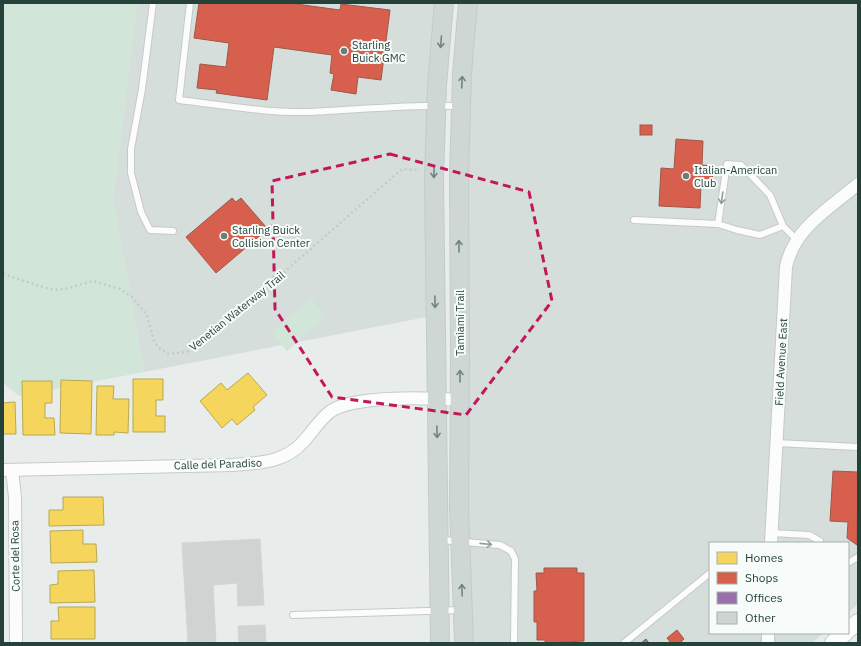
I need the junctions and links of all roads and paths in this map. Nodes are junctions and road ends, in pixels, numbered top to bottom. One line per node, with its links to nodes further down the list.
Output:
1 (153, 3): 12 (lane)
2 (190, 3): 5 (lane)
3 (444, 3): 5 (main road, one-way to 5)
4 (468, 3): 6 (main road, Tamiami Trail, one-way to 4)
5 (436, 105): 6 (lane); 15 (main road, one-way to 15)
6 (461, 106): 16 (main road, Tamiami Trail, one-way to 6)
7 (402, 169): 14 (path, Venetian Waterway Trail)
8 (858, 184): 13 (street, Field Avenue East)
9 (634, 220): 10 (lane)
10 (718, 224): 11 (lane); 11 (lane, one-way to 10)
11 (783, 226): 13 (lane)
12 (173, 231)
13 (796, 239): 17 (street, Field Avenue East)
14 (3, 274)
15 (437, 399): 16 (street, Calle del Paradiso); 19 (street, Calle del Paradiso); 21 (main road, one-way to 21)
16 (460, 400): 22 (main road, Tamiami Trail)
17 (776, 443): 18 (lane); 20 (street, Field Avenue East)
18 (858, 447)
19 (8, 470): 33 (street, Corte del Rosa)
20 (771, 538): 23 (lane)
21 (439, 540): 22 (lane); 28 (main road)
22 (460, 541): 27 (main road, Tamiami Trail, one-way to 22); 36 (lane, one-way to 36)
23 (820, 542)
24 (858, 557): 25 (lane)
25 (849, 563)
26 (709, 574): 37 (lane)
27 (463, 610): 28 (lane); 35 (main road, Tamiami Trail)
28 (440, 612): 29 (lane); 34 (main road)
29 (293, 616)
30 (858, 622): 31 (street)
31 (849, 629)
32 (844, 634): 38 (street)
33 (16, 643)
34 (440, 643)
35 (464, 643)
36 (514, 643)
37 (624, 643)
38 (833, 643)

